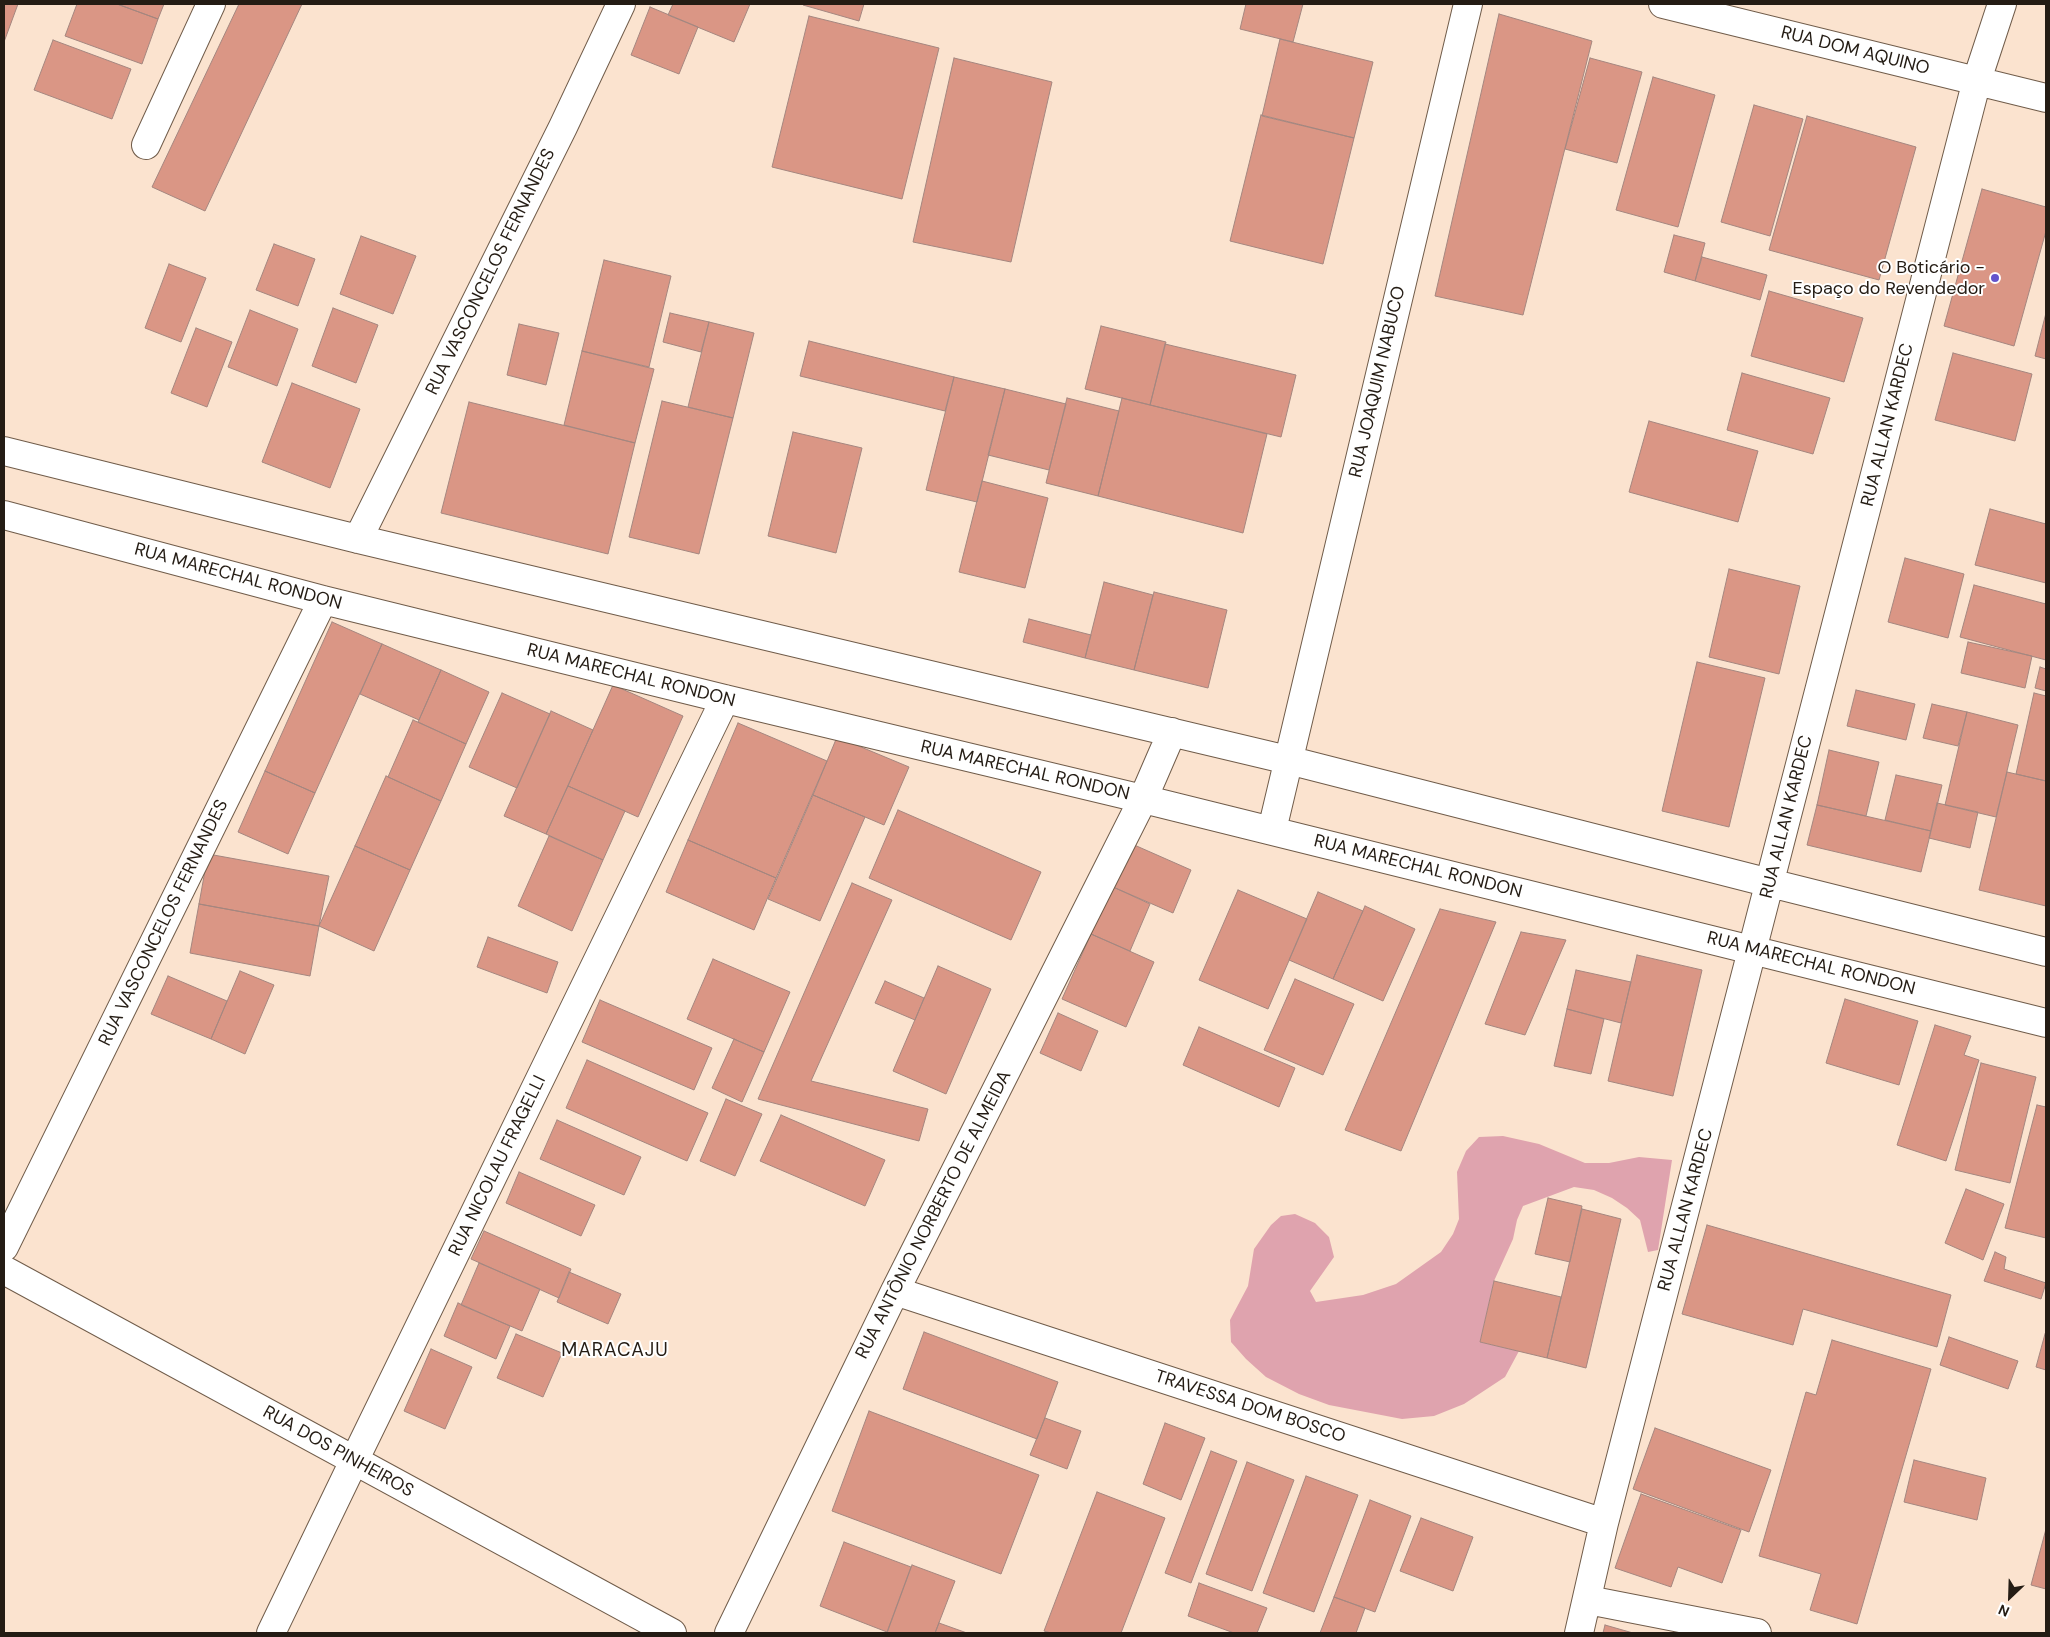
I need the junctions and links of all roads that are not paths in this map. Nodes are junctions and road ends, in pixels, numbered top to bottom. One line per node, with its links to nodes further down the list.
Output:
1 (211, 4): 8 (street)
2 (621, 4): 11 (street, RUA VASCONCELOS FERNANDES)
3 (1468, 4): 15 (street, RUA JOAQUIM NABUCO)
4 (1663, 4): 6 (street, RUA DOM AQUINO)
5 (2002, 4): 6 (street, RUA ALLAN KARDEC)
6 (1977, 80): 7 (street, RUA DOM AQUINO); 18 (street, RUA ALLAN KARDEC)
7 (2046, 98)
8 (146, 145)
9 (4, 451): 11 (street)
10 (4, 515): 12 (street, RUA MARECHAL RONDON)
11 (358, 539): 14 (street)
12 (324, 600): 13 (street, RUA MARECHAL RONDON); 22 (street, RUA VASCONCELOS FERNANDES)
13 (725, 699): 16 (street, RUA MARECHAL RONDON); 25 (street, RUA NICOLAU FRAGELLI)
14 (1172, 732): 15 (street); 16 (street, RUA ANTÔNIO NORBERTO DE ALMEIDA)
15 (1288, 760): 17 (street, RUA JOAQUIM NABUCO); 18 (street)
16 (1143, 799): 17 (street, RUA MARECHAL RONDON); 24 (street, RUA ANTÔNIO NORBERTO DE ALMEIDA)
17 (1272, 830): 19 (street, RUA MARECHAL RONDON)
18 (1770, 883): 19 (street, RUA ALLAN KARDEC); 20 (street)
19 (1753, 950): 21 (street, RUA MARECHAL RONDON); 26 (street, RUA ALLAN KARDEC)
20 (2046, 952)
21 (2046, 1023)
22 (4, 1247)
23 (4, 1270): 25 (street, RUA DOS PINHEIROS)
24 (895, 1291): 26 (street, TRAVESSA DOM BOSCO); 30 (street, RUA ANTÔNIO NORBERTO DE ALMEIDA)
25 (354, 1461): 28 (street, RUA NICOLAU FRAGELLI); 29 (street, RUA DOS PINHEIROS)
26 (1604, 1523): 27 (street, RUA ALLAN KARDEC)
27 (1588, 1600): 31 (street, RUA ALLAN KARDEC); 32 (street)
28 (272, 1633)
29 (672, 1633)
30 (729, 1633)
31 (1579, 1633)
32 (1757, 1633)

